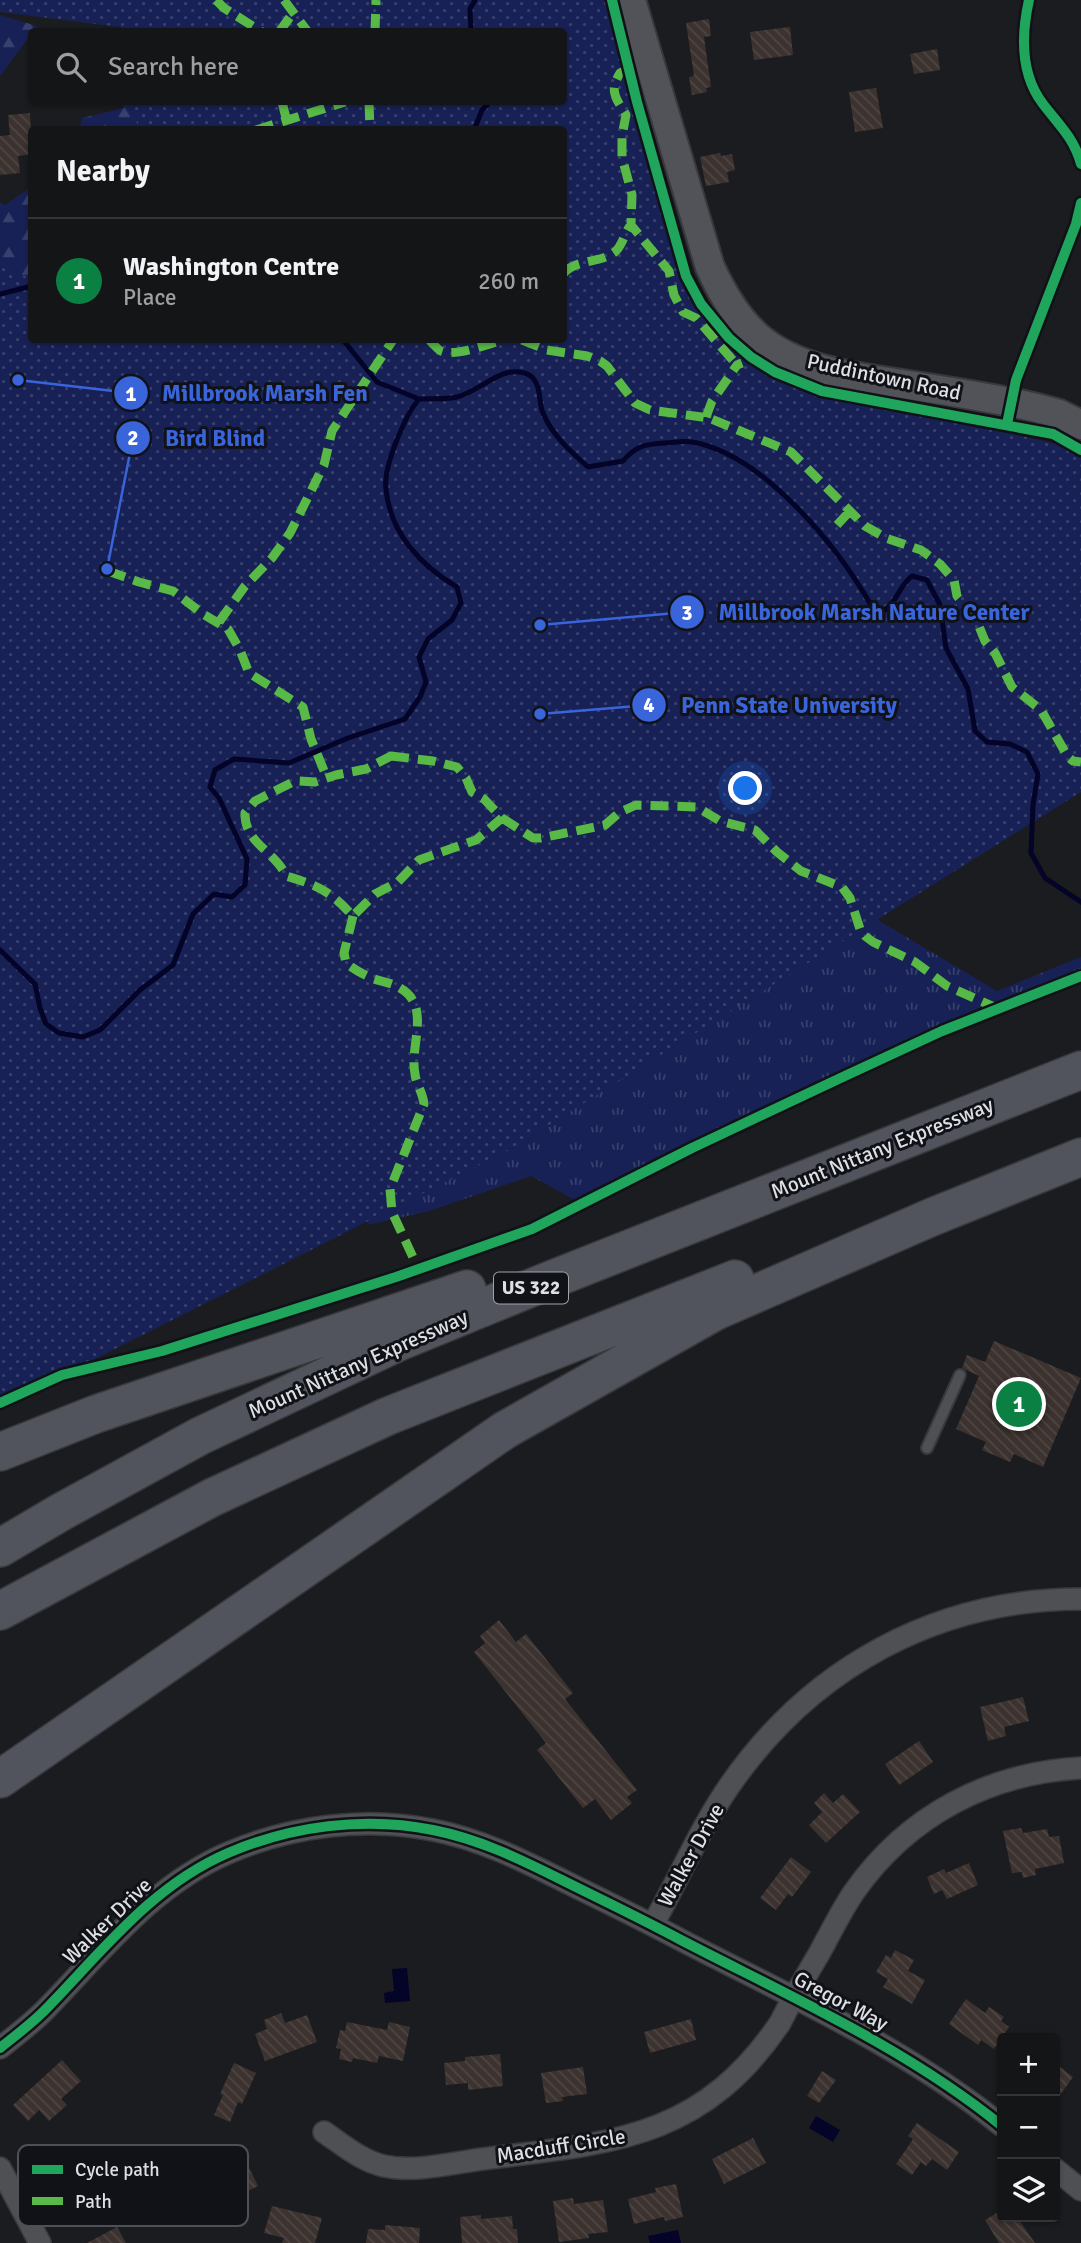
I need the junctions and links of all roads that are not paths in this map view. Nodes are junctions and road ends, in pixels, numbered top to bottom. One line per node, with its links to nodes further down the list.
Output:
1 (631, 0): 2 (street, Puddintown Road)
2 (1081, 425)
3 (1081, 1070): 4 (highway, Mount Nittany Expressway / US 322)
4 (957, 1119): 9 (highway); 10 (highway, Mount Nittany Expressway / US 322)
5 (1081, 1142): 12 (highway)
6 (1081, 1157): 14 (highway)
7 (960, 1374): 8 (lane)
8 (927, 1448)
9 (0, 1452)
10 (0, 1548)
11 (1081, 1599): 15 (street, Walker Drive)
12 (0, 1611)
13 (1081, 1768): 16 (street, Macduff Circle)
14 (0, 1779)
15 (653, 1924): 16 (street, Gregor Way); 17 (street, Walker Drive)
16 (793, 1998): 18 (street, Gregor Way); 19 (street, Macduff Circle)
17 (0, 2048)
18 (997, 2122)
19 (324, 2132)
20 (0, 2168): 23 (street)
21 (1060, 2173): 22 (street)
22 (1081, 2190)
23 (18, 2202)
24 (31, 2226): 25 (street)
25 (40, 2243)

